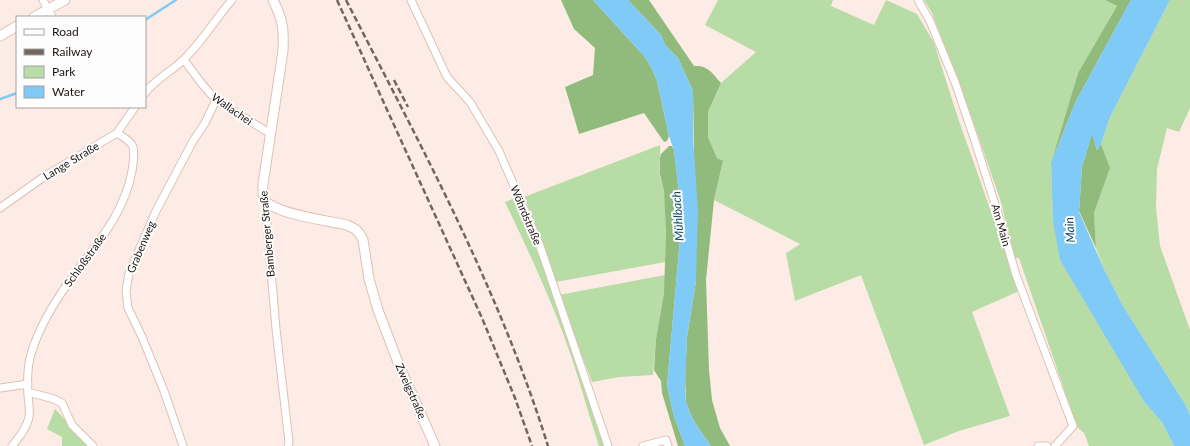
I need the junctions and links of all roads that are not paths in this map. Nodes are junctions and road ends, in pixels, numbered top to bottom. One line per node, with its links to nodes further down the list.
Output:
1 (42, 0): 7 (street)
2 (65, 0): 7 (street)
3 (232, 0): 11 (street)
4 (273, 0): 15 (street, Bamberger Straße)
5 (411, 0): 26 (street, Wöhrdstraße)
6 (918, 0): 31 (street, Am Main)
7 (50, 13): 8 (street)
8 (38, 16)
9 (16, 27): 10 (street)
10 (0, 36)
11 (184, 60): 12 (street); 13 (street, Wallachei)
12 (146, 92)
13 (216, 100): 15 (street, Wallachei); 23 (street, Grabenweg)
14 (134, 108): 16 (street, Lange Straße)
15 (271, 132): 17 (street, Bamberger Straße)
16 (118, 133): 18 (street, Lange Straße); 20 (street, Schloßstraße)
17 (265, 200): 24 (street, Bamberger Straße); 25 (street, Zweigstraße)
18 (0, 208)
19 (0, 388): 20 (street)
20 (28, 388): 21 (street); 22 (street)
21 (12, 446)
22 (93, 446)
23 (183, 446)
24 (288, 446)
25 (436, 446)
26 (608, 446)
27 (643, 446): 28 (street)
28 (668, 446)
29 (1038, 446): 30 (street)
30 (1047, 446)
31 (1055, 446)

